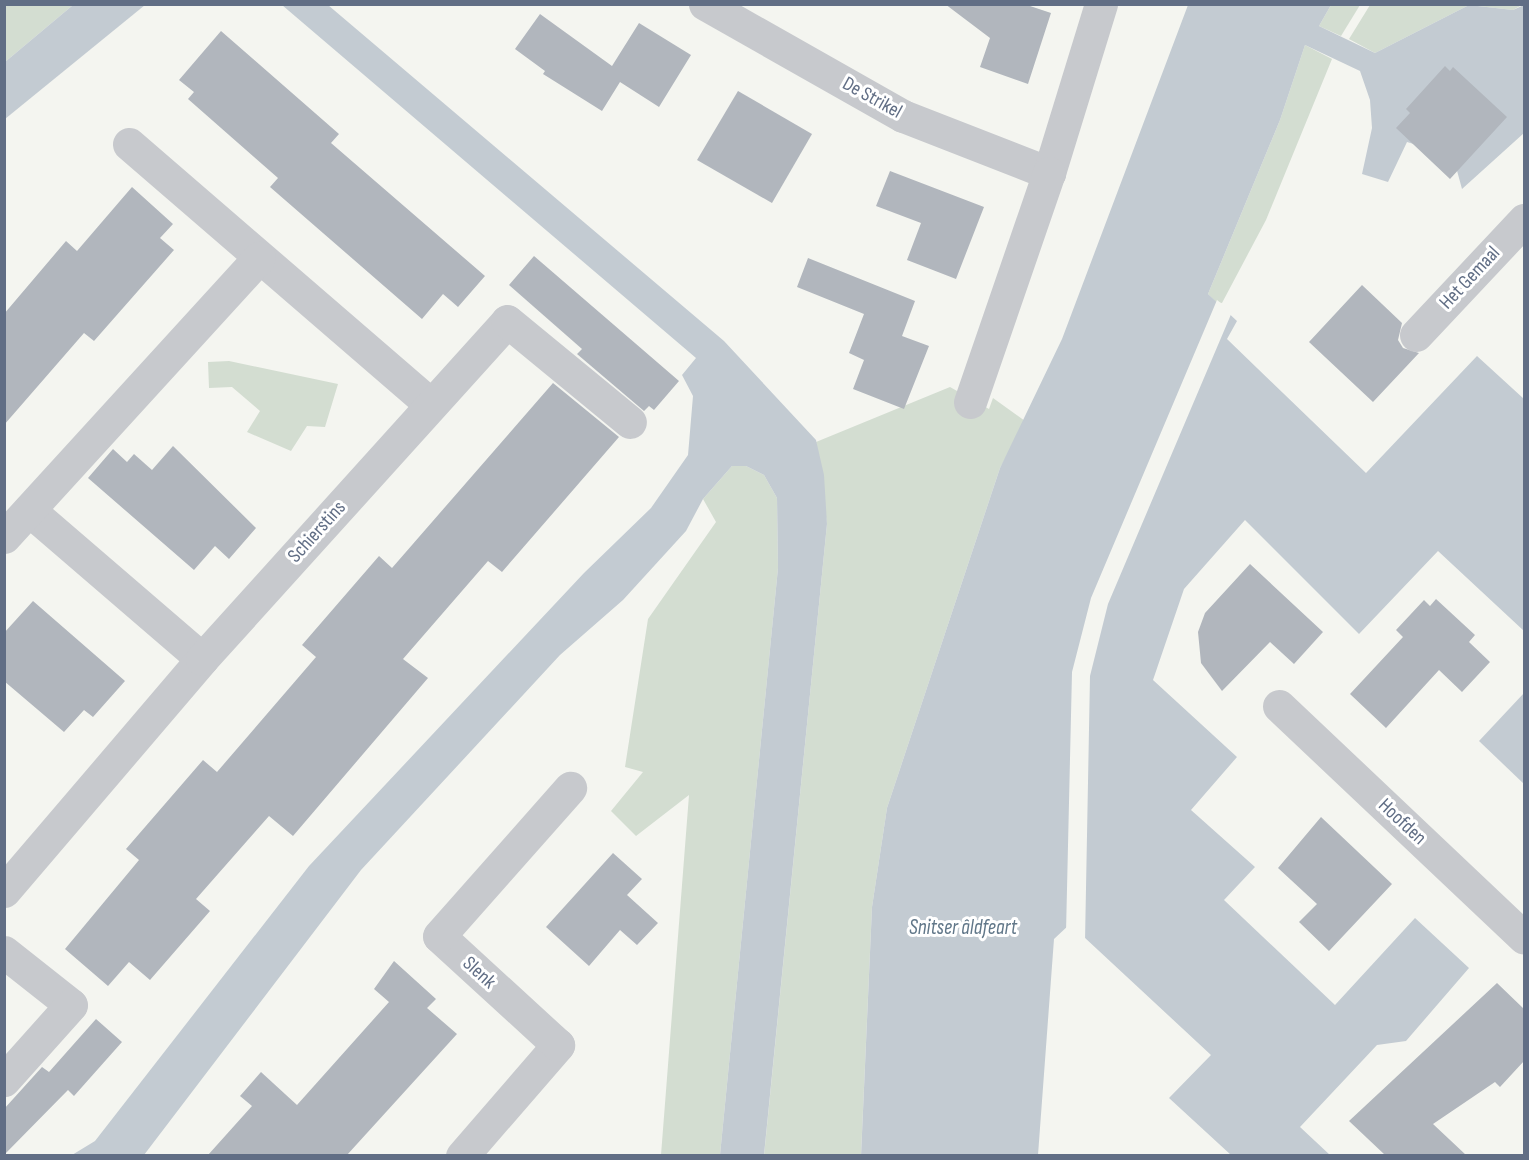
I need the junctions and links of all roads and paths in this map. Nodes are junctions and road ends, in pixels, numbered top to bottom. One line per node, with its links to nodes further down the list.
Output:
1 (705, 4): 4 (street, De Strikel)
2 (1101, 4): 4 (street)
3 (129, 144): 6 (street)
4 (1049, 173): 8 (street)
5 (1524, 220): 7 (street, Het Gemaal)
6 (259, 258): 9 (street); 11 (street)
7 (1416, 335)
8 (970, 402)
9 (431, 405): 10 (street, Schierstins); 13 (street, Schierstins)
10 (630, 422)
11 (29, 510): 12 (street); 13 (street)
12 (4, 537)
13 (202, 659): 16 (street, Schierstins)
14 (1279, 706): 17 (street, Hoofden)
15 (570, 788): 20 (street, Slenk)
16 (4, 891)
17 (1524, 938)
18 (4, 952): 19 (street)
19 (4, 1080)
20 (462, 1155)

